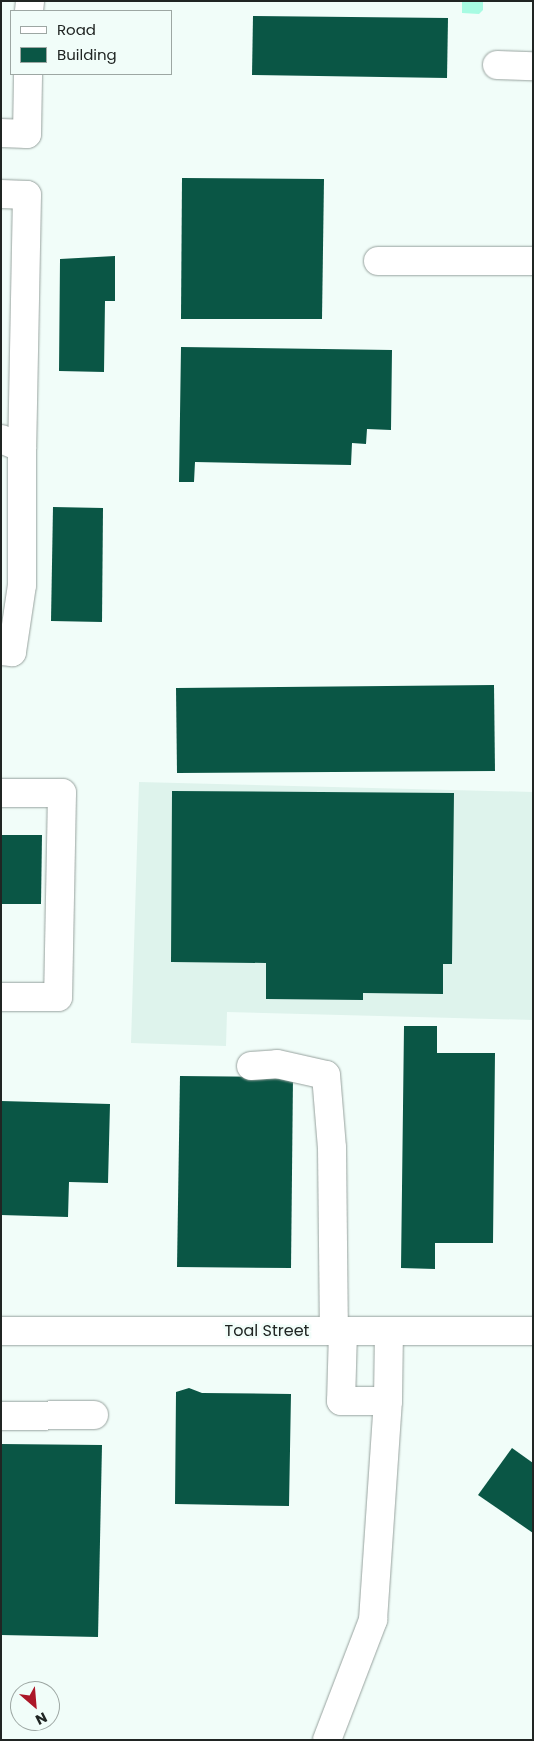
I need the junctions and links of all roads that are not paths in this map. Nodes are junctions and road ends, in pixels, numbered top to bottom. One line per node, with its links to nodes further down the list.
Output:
1 (497, 65): 2 (street)
2 (533, 66)
3 (28, 75): 4 (street)
4 (1, 133)
5 (1, 194): 8 (street)
6 (533, 261): 7 (street)
7 (378, 262)
8 (9, 442): 9 (street)
9 (1, 651)
10 (1, 793): 11 (street)
11 (1, 997)
12 (251, 1066): 14 (street)
13 (1, 1331): 14 (street, Toal Street)
14 (338, 1331): 15 (street, Toal Street); 17 (street)
15 (389, 1331): 16 (street, Toal Street); 17 (street)
16 (533, 1331)
17 (388, 1401): 20 (street)
18 (94, 1415): 19 (street)
19 (1, 1416)
20 (327, 1740)

